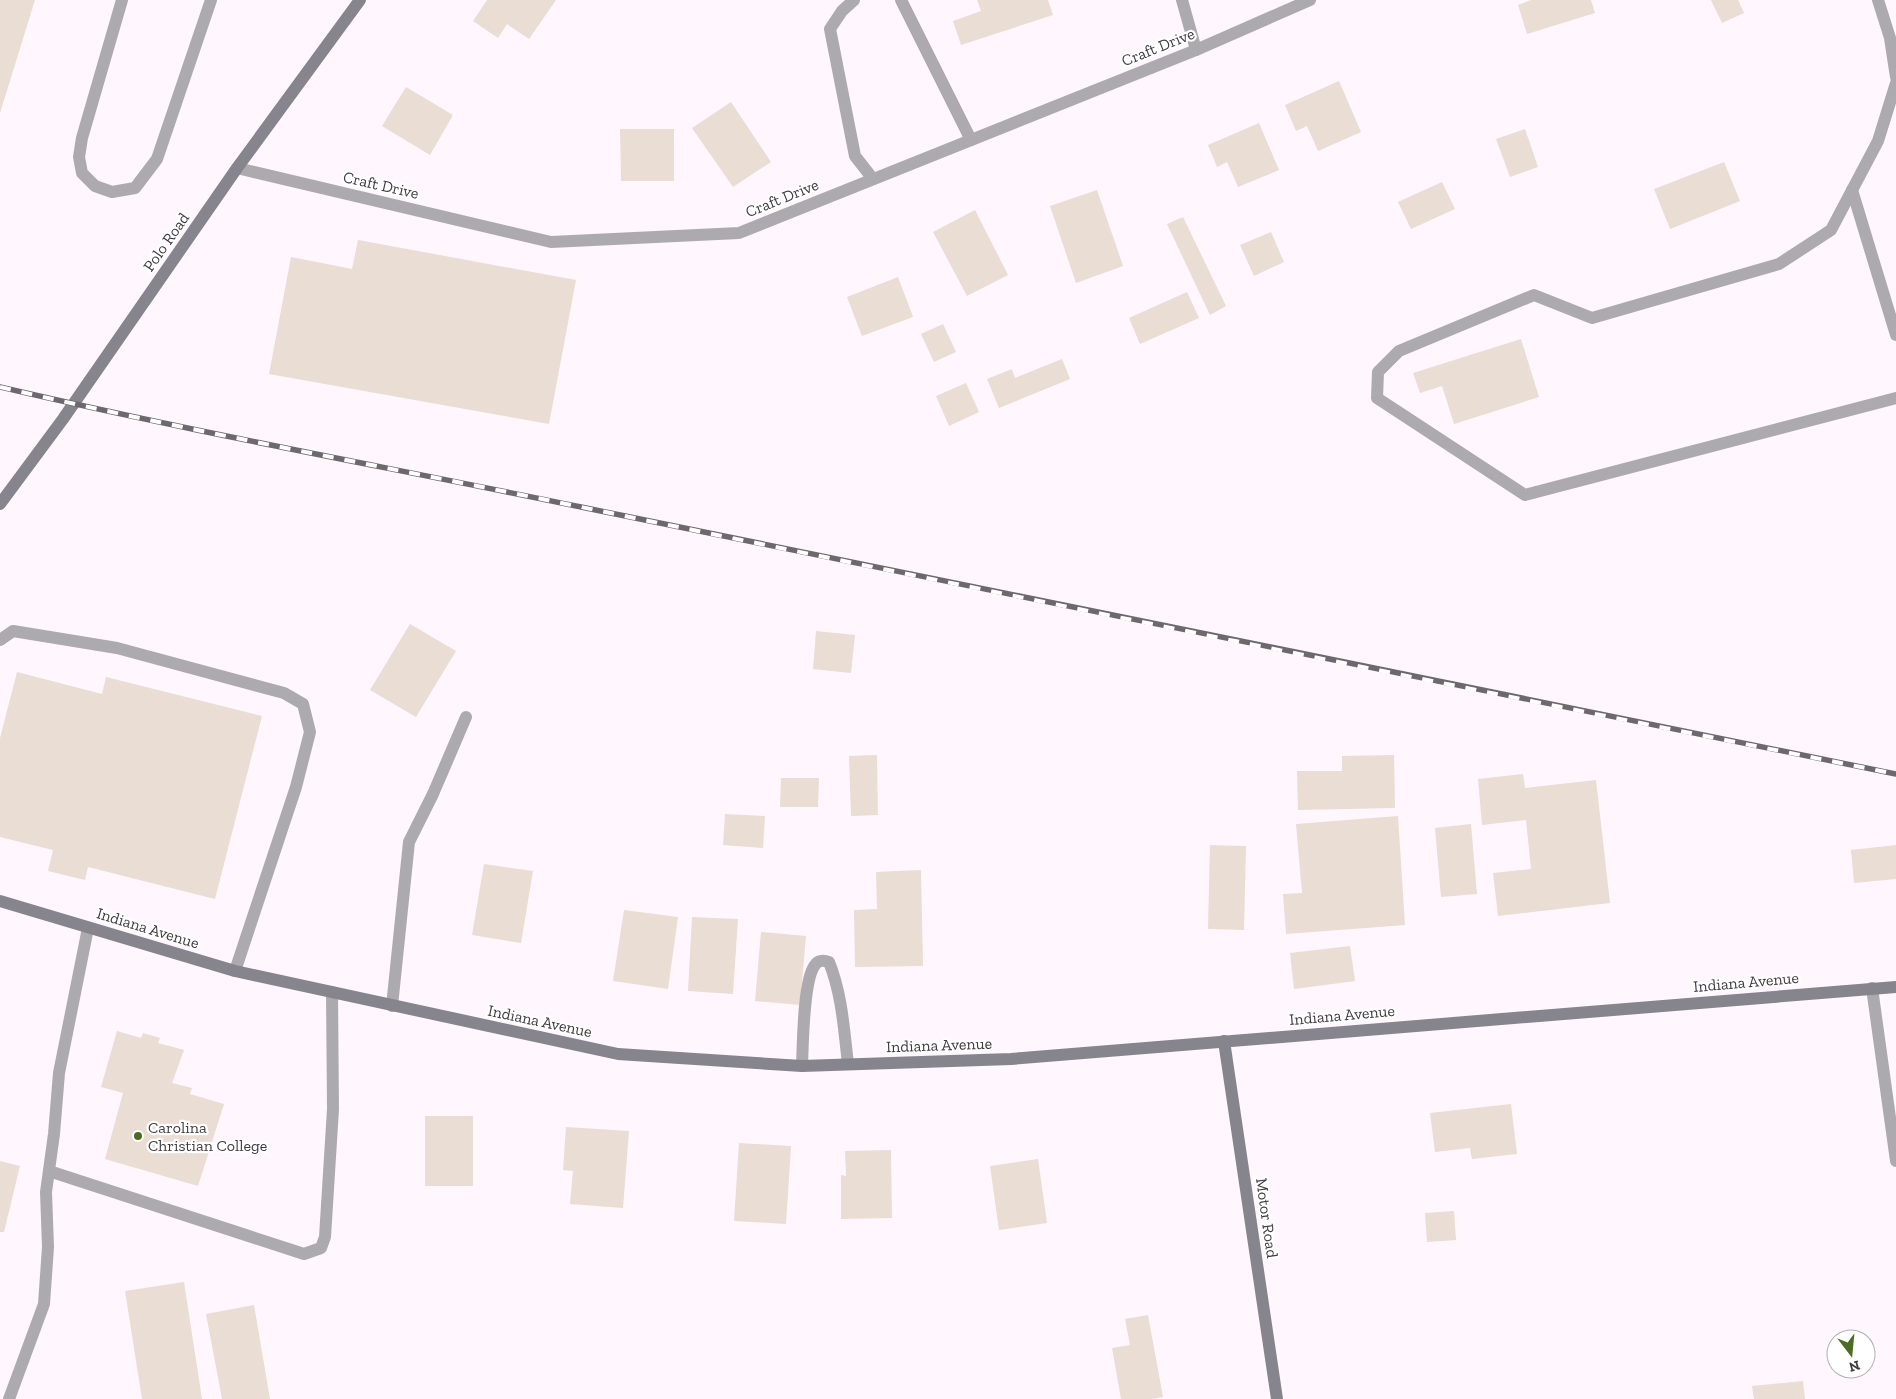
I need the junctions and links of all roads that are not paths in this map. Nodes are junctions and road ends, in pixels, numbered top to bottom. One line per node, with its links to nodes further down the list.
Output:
1 (122, 0): 2 (street)
2 (211, 0)
3 (360, 0): 13 (main road, Polo Road)
4 (854, 0): 14 (street)
5 (901, 0): 12 (street)
6 (1182, 0): 9 (street)
7 (1310, 0): 9 (street, Craft Drive)
8 (1878, 0): 10 (street)
9 (1196, 50): 12 (street, Craft Drive)
10 (1896, 77)
11 (1896, 83): 15 (street)
12 (971, 140): 14 (street, Craft Drive)
13 (237, 168): 14 (street, Craft Drive); 18 (main road, Polo Road)
14 (873, 179)
15 (1852, 190): 16 (street); 17 (street)
16 (1896, 335)
17 (1896, 398)
18 (0, 504)
19 (0, 640): 23 (street)
20 (466, 717): 27 (street)
21 (0, 901): 22 (main road, Indiana Avenue)
22 (88, 928): 23 (main road, Indiana Avenue); 32 (street)
23 (235, 971): 26 (main road, Indiana Avenue)
24 (1896, 987): 25 (main road, Indiana Avenue)
25 (1872, 988): 28 (main road, Indiana Avenue); 31 (street)
26 (332, 992): 27 (main road, Indiana Avenue); 32 (street)
27 (392, 1006): 30 (main road, Indiana Avenue)
28 (1224, 1041): 29 (main road, Indiana Avenue); 34 (main road, Motor Road)
29 (848, 1064): 30 (main road, Indiana Avenue); 30 (street)
30 (802, 1066)
31 (1896, 1161)
32 (49, 1170): 33 (street)
33 (9, 1399)
34 (1277, 1399)

